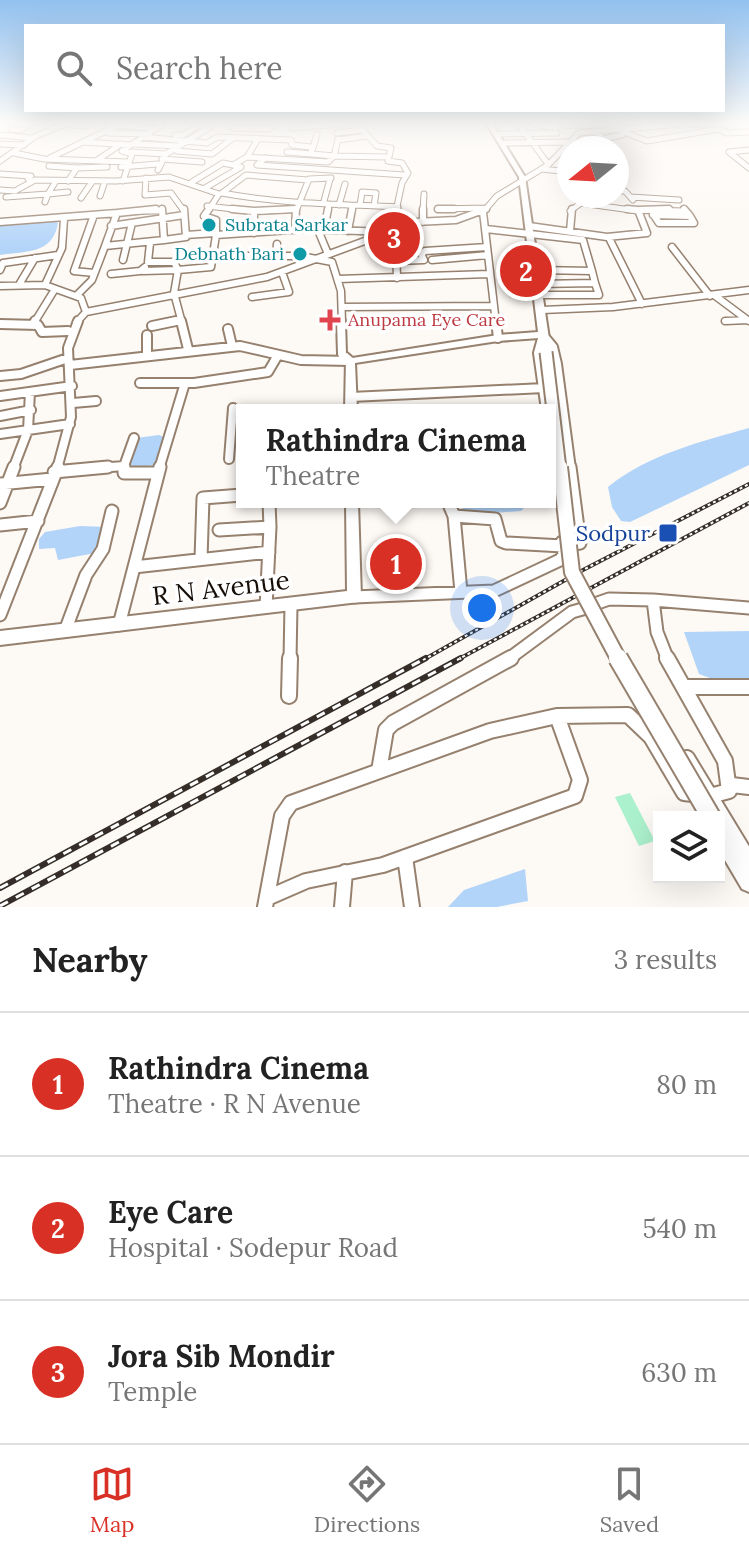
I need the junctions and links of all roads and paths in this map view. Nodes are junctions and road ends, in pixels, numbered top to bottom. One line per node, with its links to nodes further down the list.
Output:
1 (121, 165): 11 (street)
2 (126, 165): 24 (street)
3 (160, 165): 17 (street)
4 (219, 165): 27 (street)
5 (234, 165): 30 (street)
6 (260, 165): 13 (street)
7 (326, 165): 13 (street)
8 (404, 165): 15 (street)
9 (514, 165): 28 (main road)
10 (545, 166): 12 (street); 28 (street)
11 (77, 168): 19 (street); 25 (street)
12 (557, 169)
13 (319, 172): 16 (street)
14 (0, 174): 21 (street)
15 (405, 175): 16 (street); 55 (street)
16 (332, 176): 20 (street); 46 (street)
17 (157, 177): 18 (street); 27 (street)
18 (146, 178): 24 (street); 36 (street)
19 (38, 180): 21 (street); 22 (street)
20 (308, 180): 34 (street); 44 (street)
21 (30, 181): 40 (street)
22 (56, 181): 25 (street); 33 (street)
23 (105, 181): 24 (street); 26 (street); 38 (street)
24 (123, 181)
25 (72, 182): 26 (street); 33 (street)
26 (92, 182): 42 (street)
27 (193, 182): 30 (street); 32 (street)
28 (523, 182): 64 (street); 84 (main road)
29 (345, 184): 48 (street)
30 (205, 188): 34 (street)
31 (0, 190): 40 (street)
32 (171, 193): 36 (street); 47 (street)
33 (48, 194): 37 (street); 45 (street)
34 (220, 194): 44 (street); 52 (street)
35 (424, 194): 75 (street)
36 (145, 195): 60 (street)
37 (26, 196): 40 (street); 51 (street)
38 (100, 196)
39 (453, 196): 54 (street)
40 (6, 197): 56 (street)
41 (631, 197): 43 (street); 63 (street)
42 (81, 198)
43 (679, 200)
44 (298, 201): 46 (street); 61 (street)
45 (45, 202)
46 (326, 202): 48 (street); 81 (street)
47 (177, 203): 57 (street); 70 (street)
48 (339, 205): 49 (street)
49 (349, 205): 50 (street); 83 (street)
50 (360, 205): 53 (street); 53 (street)
51 (22, 206)
52 (207, 206): 66 (street); 88 (street)
53 (374, 206): 55 (street)
54 (455, 206): 62 (street); 64 (street)
55 (398, 207): 77 (street)
56 (0, 208)
57 (162, 208): 60 (street); 72 (street)
58 (572, 208): 85 (street)
59 (625, 208): 63 (street)
60 (152, 209): 67 (street)
61 (296, 209): 66 (street); 80 (street)
62 (438, 209)
63 (630, 209): 65 (street)
64 (484, 210): 75 (street); 79 (street)
65 (638, 210): 68 (street); 85 (street)
66 (254, 211): 87 (street)
67 (117, 213): 69 (street); 78 (street)
68 (652, 213): 68 (street)
69 (94, 215): 71 (street); 92 (street)
70 (184, 215): 72 (street); 89 (street)
71 (64, 219): 73 (street); 99 (street)
72 (163, 219): 76 (street); 93 (street)
73 (0, 222)
74 (411, 222): 75 (street); 77 (street); 90 (street)
75 (423, 222)
76 (132, 223): 78 (street); 95 (street)
77 (394, 223): 86 (street)
78 (111, 226): 94 (street)
79 (486, 229): 84 (street); 98 (street)
80 (295, 230): 81 (street); 82 (street)
81 (321, 230): 83 (street); 104 (street)
82 (281, 231): 87 (street); 102 (street)
83 (348, 231): 86 (street)
84 (531, 231): 85 (street); 110 (main road); 111 (street)
85 (570, 231)
86 (389, 232): 104 (street); 107 (street)
87 (254, 233): 88 (street)
88 (215, 234): 89 (street); 115 (street)
89 (186, 235): 93 (street)
90 (412, 240)
91 (610, 240): 136 (street)
92 (85, 241): 94 (street); 113 (street)
93 (164, 241): 96 (street)
94 (106, 243): 95 (street); 113 (street)
95 (127, 243): 96 (street); 105 (street)
96 (150, 243): 108 (street)
97 (672, 247): 133 (street)
98 (488, 251): 106 (street); 107 (street); 116 (street)
99 (58, 255): 101 (street); 123 (street)
100 (238, 256): 102 (street)
101 (35, 258): 109 (street); 120 (street)
102 (276, 258): 103 (street)
103 (319, 258): 104 (street); 112 (street)
104 (330, 258): 119 (street)
105 (123, 260)
106 (432, 260)
107 (395, 261): 118 (street)
108 (148, 262): 115 (street); 117 (street)
109 (0, 270)
110 (537, 270): 111 (street); 122 (main road)
111 (592, 271): 121 (street)
112 (282, 272): 129 (street); 134 (street)
113 (94, 273): 131 (street)
114 (111, 274): 117 (street)
115 (177, 274): 117 (street); 129 (street)
116 (489, 274): 118 (street); 137 (street)
117 (144, 275)
118 (397, 278): 119 (street)
119 (338, 279): 138 (street)
120 (20, 283): 123 (street); 124 (street)
121 (595, 283): 125 (street); 132 (street)
122 (538, 284): 125 (street); 130 (main road)
123 (45, 285): 126 (street)
124 (0, 286)
125 (561, 286): 132 (street)
126 (55, 289): 131 (street); 146 (street)
127 (749, 290): 128 (street)
128 (739, 292): 133 (street); 135 (street)
129 (174, 293): 141 (street); 142 (street)
130 (540, 295): 132 (street); 140 (main road)
131 (76, 296): 141 (street)
132 (562, 296): 139 (street)
133 (712, 296): 136 (street); 143 (street)
134 (252, 297)
135 (749, 302)
136 (642, 304): 139 (street)
137 (492, 306): 138 (street); 153 (street)
138 (342, 307): 158 (street)
139 (565, 309): 140 (street)
140 (542, 310): 152 (main road)
141 (86, 312): 150 (street)
142 (181, 320): 147 (street); 155 (street)
143 (749, 320): 144 (street)
144 (725, 321)
145 (3, 324): 146 (street); 149 (street)
146 (33, 325): 150 (street)
147 (152, 326)
148 (228, 329): 154 (street)
149 (0, 331)
150 (68, 331): 159 (street)
151 (147, 335): 156 (street)
152 (543, 335): 153 (main road); 164 (street); 172 (main road, bridge); 200 (street)
153 (498, 338): 158 (main road)
154 (232, 346): 155 (street); 157 (street)
155 (188, 349): 156 (street)
156 (147, 355): 159 (street)
157 (278, 355): 158 (street); 162 (street)
158 (350, 361): 167 (main road)
159 (69, 362): 160 (street); 163 (street)
160 (0, 376)
161 (140, 383): 162 (street)
162 (185, 383): 185 (street)
163 (72, 386): 165 (street); 169 (street)
164 (544, 388): 167 (street); 171 (street)
165 (30, 392): 166 (street); 174 (street)
166 (0, 396)
167 (351, 397): 170 (main road)
168 (96, 401): 169 (street)
169 (73, 403): 176 (street)
170 (351, 404)
171 (545, 404)
172 (552, 404)
173 (233, 408): 179 (street)
174 (31, 410): 175 (street); 177 (street)
175 (0, 416)
176 (70, 424): 177 (street); 186 (street)
177 (28, 430): 178 (street); 187 (street)
178 (0, 434)
179 (229, 437): 182 (street); 183 (street)
180 (556, 437): 223 (main road, bridge)
181 (134, 438): 184 (street)
182 (236, 438)
183 (229, 459)
184 (124, 466): 185 (street); 186 (street)
185 (158, 473): 203 (street)
186 (53, 475): 187 (street); 196 (street)
187 (5, 483): 190 (street)
188 (236, 495): 202 (street)
189 (556, 499): 200 (street)
190 (0, 503)
191 (269, 508): 198 (street)
192 (352, 508): 205 (main road)
193 (451, 508): 195 (street)
194 (112, 511): 213 (street)
195 (454, 516): 200 (street); 204 (street)
196 (38, 521): 197 (street); 211 (street)
197 (0, 525)
198 (270, 527): 199 (street); 201 (street)
199 (219, 530)
200 (563, 546): 204 (street)
201 (269, 552): 202 (street); 209 (street)
202 (201, 559): 203 (street)
203 (134, 567): 212 (street)
204 (461, 592): 205 (street)
205 (354, 597): 207 (main road, R N Avenue)
206 (653, 600): 208 (street); 210 (street); 215 (street)
207 (291, 605): 209 (main road, R N Avenue); 217 (street)
208 (592, 605): 219 (street); 222 (street)
209 (266, 607): 212 (main road, R N Avenue)
210 (749, 608)
211 (0, 615)
212 (119, 625): 213 (main road, R N Avenue)
213 (65, 631): 214 (main road, R N Avenue)
214 (0, 638)
215 (686, 687): 216 (street); 220 (street)
216 (749, 687)
217 (289, 696)
218 (557, 716): 219 (street); 222 (street); 225 (street)
219 (379, 771): 229 (street)
220 (732, 785): 221 (street); 222 (street)
221 (749, 787)
222 (710, 796): 226 (street)
223 (707, 811)
224 (725, 841): 228 (main road)
225 (405, 857): 227 (street); 231 (street)
226 (749, 860)
227 (345, 872): 229 (street); 230 (street)
228 (749, 882)
229 (266, 903)
230 (342, 907)
231 (412, 907)

